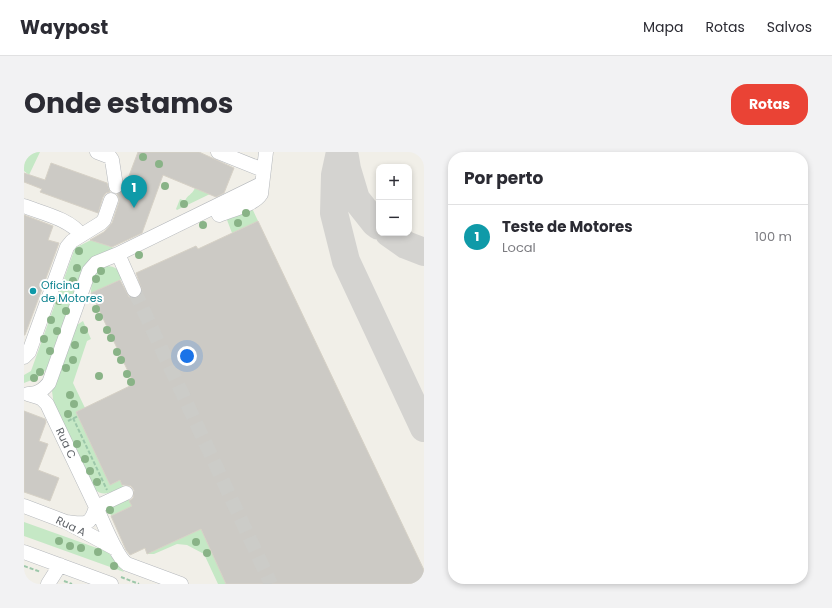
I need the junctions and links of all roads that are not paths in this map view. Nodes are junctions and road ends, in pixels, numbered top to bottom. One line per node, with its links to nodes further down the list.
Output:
1 (97, 152): 5 (street)
2 (218, 152): 4 (street)
3 (266, 152): 4 (street)
4 (263, 170): 9 (street)
5 (116, 186)
6 (111, 200): 8 (street)
7 (24, 206): 8 (street)
8 (81, 235): 11 (street)
9 (118, 254): 10 (street); 12 (street)
10 (134, 290)
11 (24, 357)
12 (49, 383): 13 (street); 14 (street)
13 (27, 393): 14 (street)
14 (47, 404): 17 (street, Rua C)
15 (126, 493): 17 (street)
16 (24, 506): 18 (street, Rua A)
17 (96, 507): 18 (street); 19 (street, Rua C)
18 (66, 522): 19 (street, Rua A)
19 (116, 550): 24 (street)
20 (24, 552): 21 (street)
21 (60, 565): 22 (street); 23 (street)
22 (48, 584)
23 (111, 584)
24 (181, 584)

